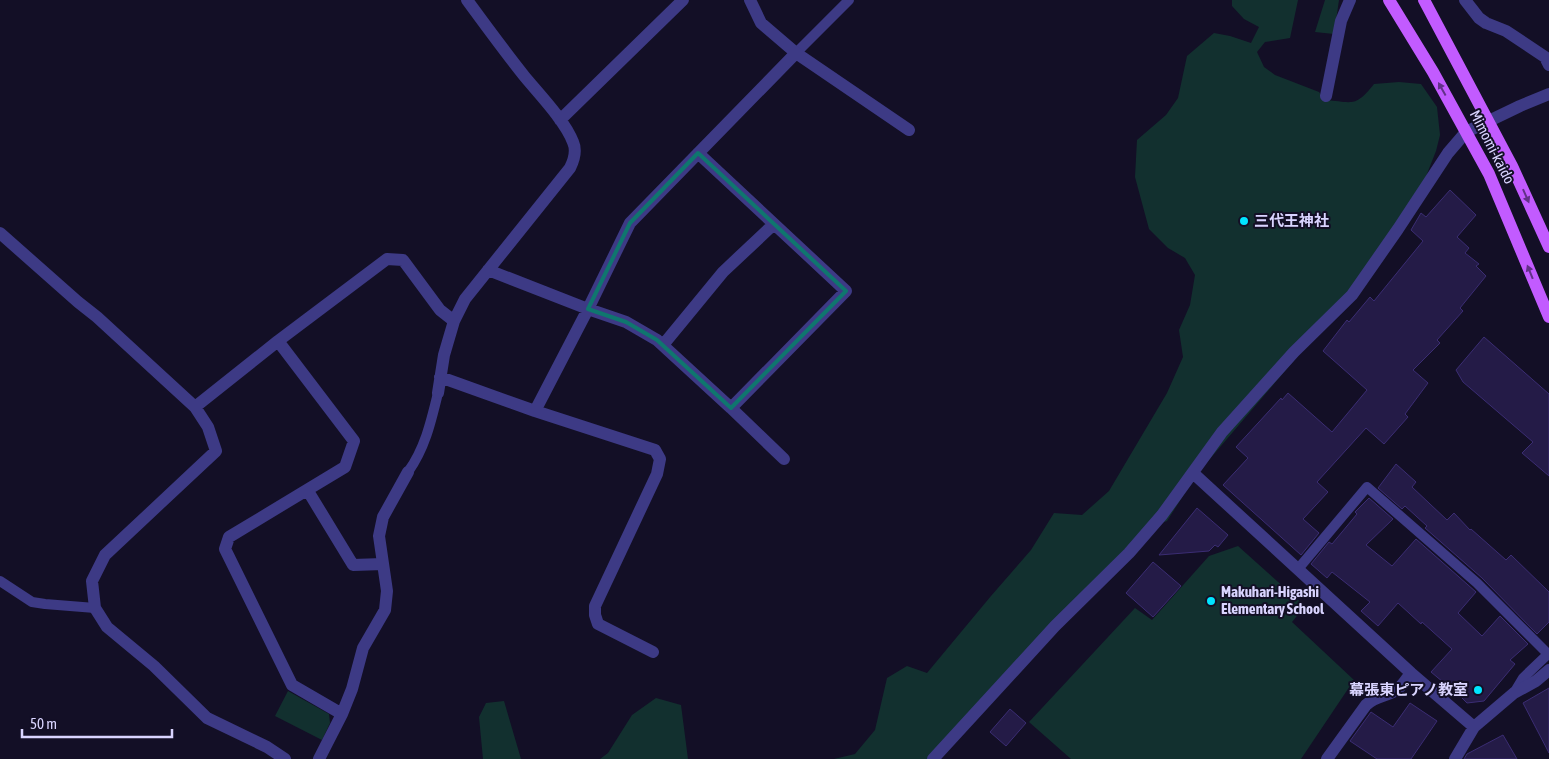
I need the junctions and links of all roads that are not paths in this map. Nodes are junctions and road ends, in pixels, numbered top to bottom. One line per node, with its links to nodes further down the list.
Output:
1 (467, 0): 13 (street)
2 (683, 0): 13 (street)
3 (750, 0): 9 (street)
4 (849, 0): 9 (lane)
5 (1350, 0): 12 (street)
6 (1389, 0): 16 (main road, Mimomi-kaido, one-way to 6)
7 (1424, 0): 14 (main road, Mimomi-kaido)
8 (1464, 0): 10 (street)
9 (796, 53): 15 (street); 17 (street)
10 (1549, 65)
11 (1549, 94): 14 (street)
12 (1326, 96)
13 (560, 120): 22 (street)
14 (1489, 121): 16 (street); 19 (main road, Mimomi-kaido, one-way to 19)
15 (909, 130)
16 (1466, 132): 24 (main road, Mimomi-kaido, one-way to 16); 35 (street)
17 (698, 153): 18 (street); 23 (street)
18 (774, 224): 27 (street); 31 (street)
19 (1546, 231): 21 (main road, Mimomi-kaido)
20 (0, 232): 30 (street)
21 (1549, 247)
22 (488, 270): 23 (street); 25 (street)
23 (588, 309): 27 (street); 32 (street)
24 (1549, 317)
25 (454, 321): 26 (street); 28 (street)
26 (278, 341): 30 (street); 36 (street)
27 (663, 345): 31 (street)
28 (440, 377): 29 (street); 32 (street)
29 (438, 393): 34 (lane)
30 (195, 407): 40 (street)
31 (732, 408): 33 (street)
32 (535, 411): 41 (street)
33 (784, 459)
34 (408, 472): 37 (street)
35 (1194, 473): 38 (street); 49 (street)
36 (308, 490): 37 (street); 45 (street)
37 (383, 564): 45 (street)
38 (1298, 569): 43 (street); 44 (lane)
39 (0, 581): 40 (lane)
40 (95, 608): 47 (street)
41 (653, 652)
42 (1549, 670): 44 (street)
43 (1411, 673): 46 (street); 50 (street)
44 (1514, 693): 46 (street)
45 (342, 714): 48 (street)
46 (1474, 727): 51 (street)
47 (285, 759)
48 (319, 759)
49 (933, 759)
50 (1327, 759)
51 (1455, 759)

